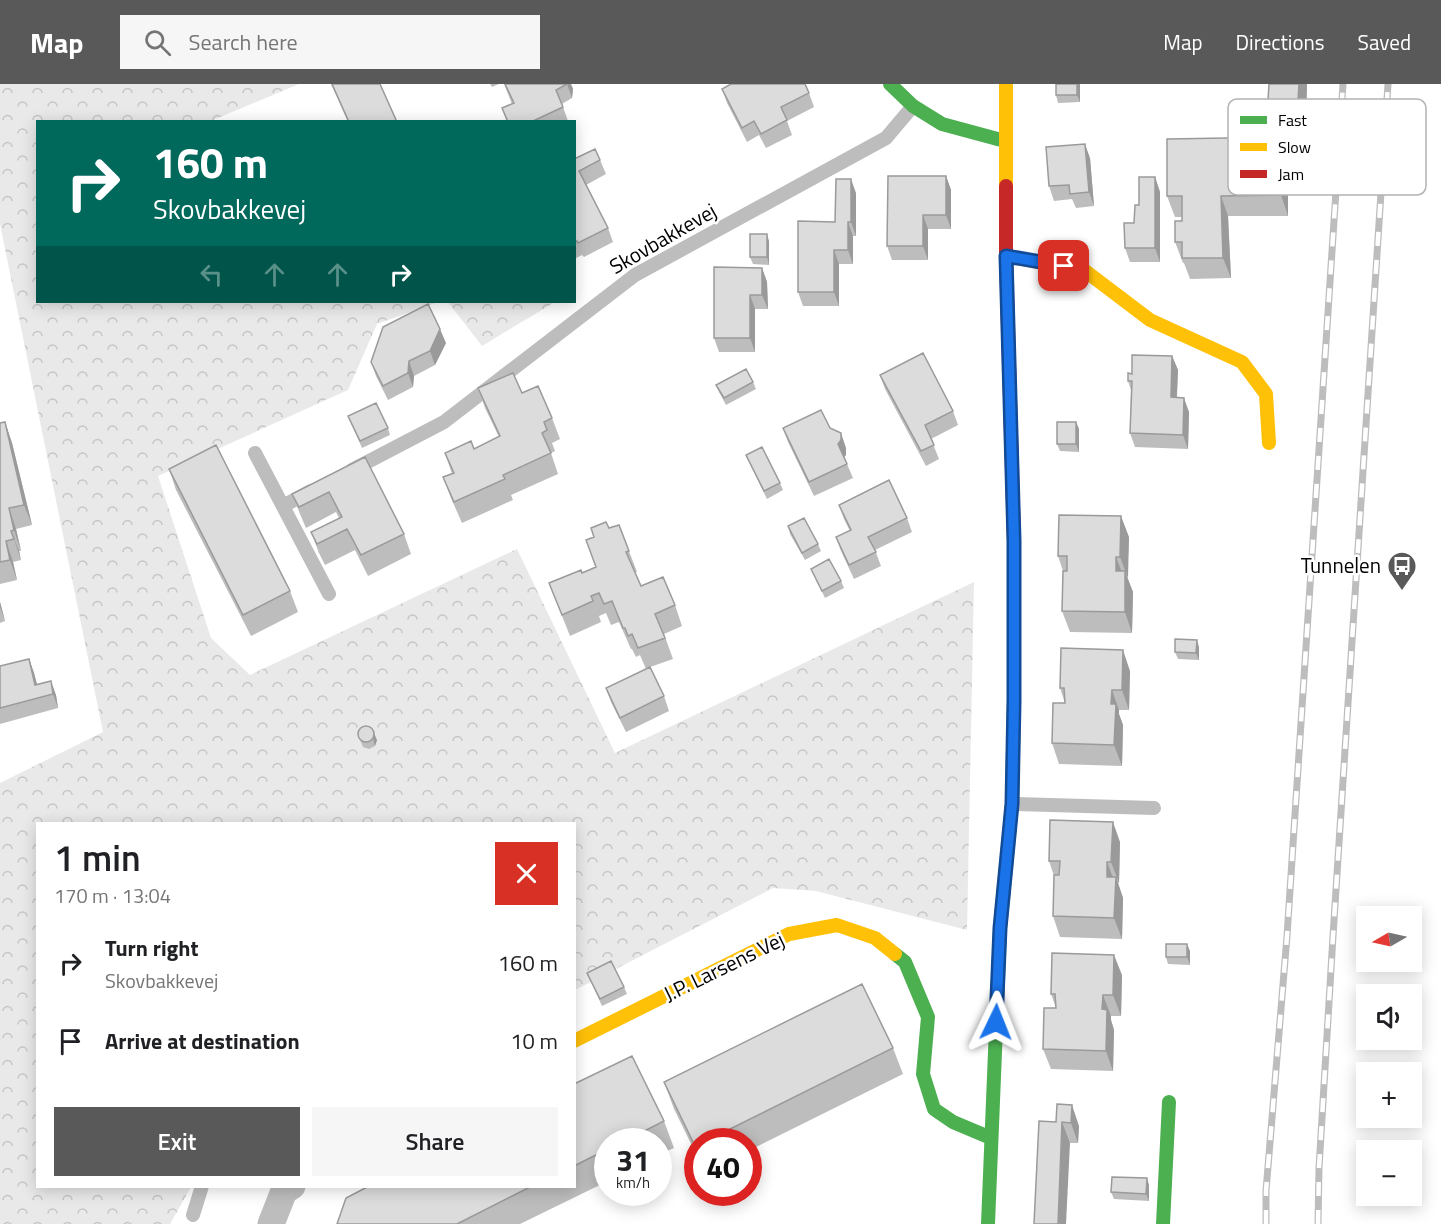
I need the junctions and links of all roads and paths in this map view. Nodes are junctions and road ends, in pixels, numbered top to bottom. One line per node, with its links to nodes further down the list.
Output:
1 (890, 84): 3 (street)
2 (1006, 84): 4 (street)
3 (913, 106): 4 (street); 8 (lane, Skovbakkevej)
4 (1005, 141): 5 (street)
5 (1006, 256): 6 (street); 12 (street)
6 (1269, 443)
7 (255, 453): 10 (lane)
8 (343, 474)
9 (323, 485): 10 (lane)
10 (283, 506): 11 (lane)
11 (328, 594)
12 (1012, 804): 13 (lane); 16 (street)
13 (1154, 808)
14 (576, 1040): 16 (street, J.P. Larsens Vej)
15 (1169, 1102): 22 (street)
16 (991, 1138): 21 (street)
17 (201, 1188): 19 (lane)
18 (289, 1188): 20 (street)
19 (193, 1215)
20 (271, 1224)
21 (988, 1224)
22 (1163, 1224)

